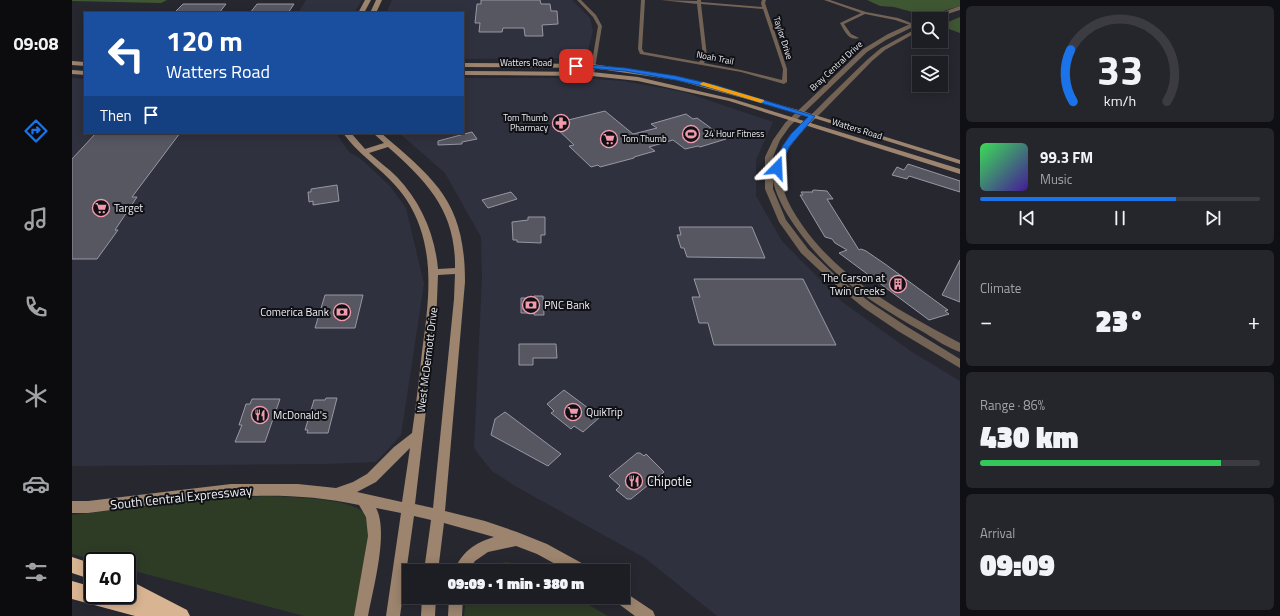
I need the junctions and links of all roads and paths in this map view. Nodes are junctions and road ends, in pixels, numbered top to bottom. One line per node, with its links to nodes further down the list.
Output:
1 (368, 0): 11 (main road)
2 (379, 0): 12 (main road)
3 (579, 0): 25 (street)
4 (643, 0): 22 (street, Noah Trail)
5 (663, 0): 8 (street)
6 (764, 0): 9 (street, Taylor Drive)
7 (826, 0): 14 (street)
8 (699, 2): 9 (street); 22 (street)
9 (765, 8): 29 (street, Taylor Drive)
10 (960, 8): 13 (street)
11 (362, 12)
12 (374, 12)
13 (948, 12)
14 (865, 13): 17 (street); 20 (street)
15 (960, 13): 16 (street)
16 (948, 17)
17 (912, 25)
18 (912, 28): 30 (street, Bray Central Drive)
19 (912, 29): 31 (street, Bray Central Drive)
20 (857, 38)
21 (73, 63): 23 (main road)
22 (701, 63): 29 (street, Noah Trail)
23 (84, 64)
24 (464, 64): 25 (main road, Watters Road)
25 (592, 70): 28 (main road, Watters Road); 30 (main road, Watters Road); 32 (main road, Watters Road)
26 (72, 72): 27 (main road)
27 (84, 73)
28 (464, 73)
29 (784, 82)
30 (800, 112): 31 (main road, Watters Road); 32 (street, Bray Central Drive)
31 (812, 116): 33 (street, Bray Central Drive); 39 (main road, Watters Road)
32 (792, 120): 33 (main road, Watters Road); 38 (street, Bray Central Drive)
33 (806, 124): 40 (main road, Watters Road); 41 (street, Bray Central Drive)
34 (348, 134): 37 (main road, West McDermott Drive)
35 (378, 134): 36 (main road)
36 (389, 144): 37 (main road); 42 (main road)
37 (364, 152): 43 (main road, West McDermott Drive)
38 (769, 157): 41 (street); 44 (street)
39 (960, 162)
40 (960, 172)
41 (779, 181): 45 (street)
42 (460, 271): 43 (main road); 53 (main road)
43 (435, 272): 48 (main road, West McDermott Drive)
44 (895, 324): 46 (street); 47 (street)
45 (960, 348)
46 (960, 355)
47 (960, 364)
48 (418, 436): 49 (main road); 52 (main road, West McDermott Drive)
49 (337, 494): 50 (main road, South Central Expressway); 51 (main road, South Central Expressway)
50 (363, 499): 52 (main road, South Central Expressway); 67 (main road)
51 (72, 507)
52 (408, 509): 53 (main road, South Central Expressway); 68 (main road, West McDermott Drive)
53 (438, 515): 54 (main road, South Central Expressway); 55 (main road)
54 (517, 539): 56 (main road); 57 (main road, South Central Expressway)
55 (432, 564)
56 (465, 564)
57 (569, 564)
58 (72, 565): 59 (highway)
59 (84, 569)
60 (72, 590): 65 (highway)
61 (136, 593): 66 (highway)
62 (630, 603): 71 (main road)
63 (429, 604): 69 (main road)
64 (456, 604): 70 (main road)
65 (168, 616)
66 (181, 616)
67 (362, 616)
68 (393, 616)
69 (428, 616)
70 (455, 616)
71 (648, 616)

